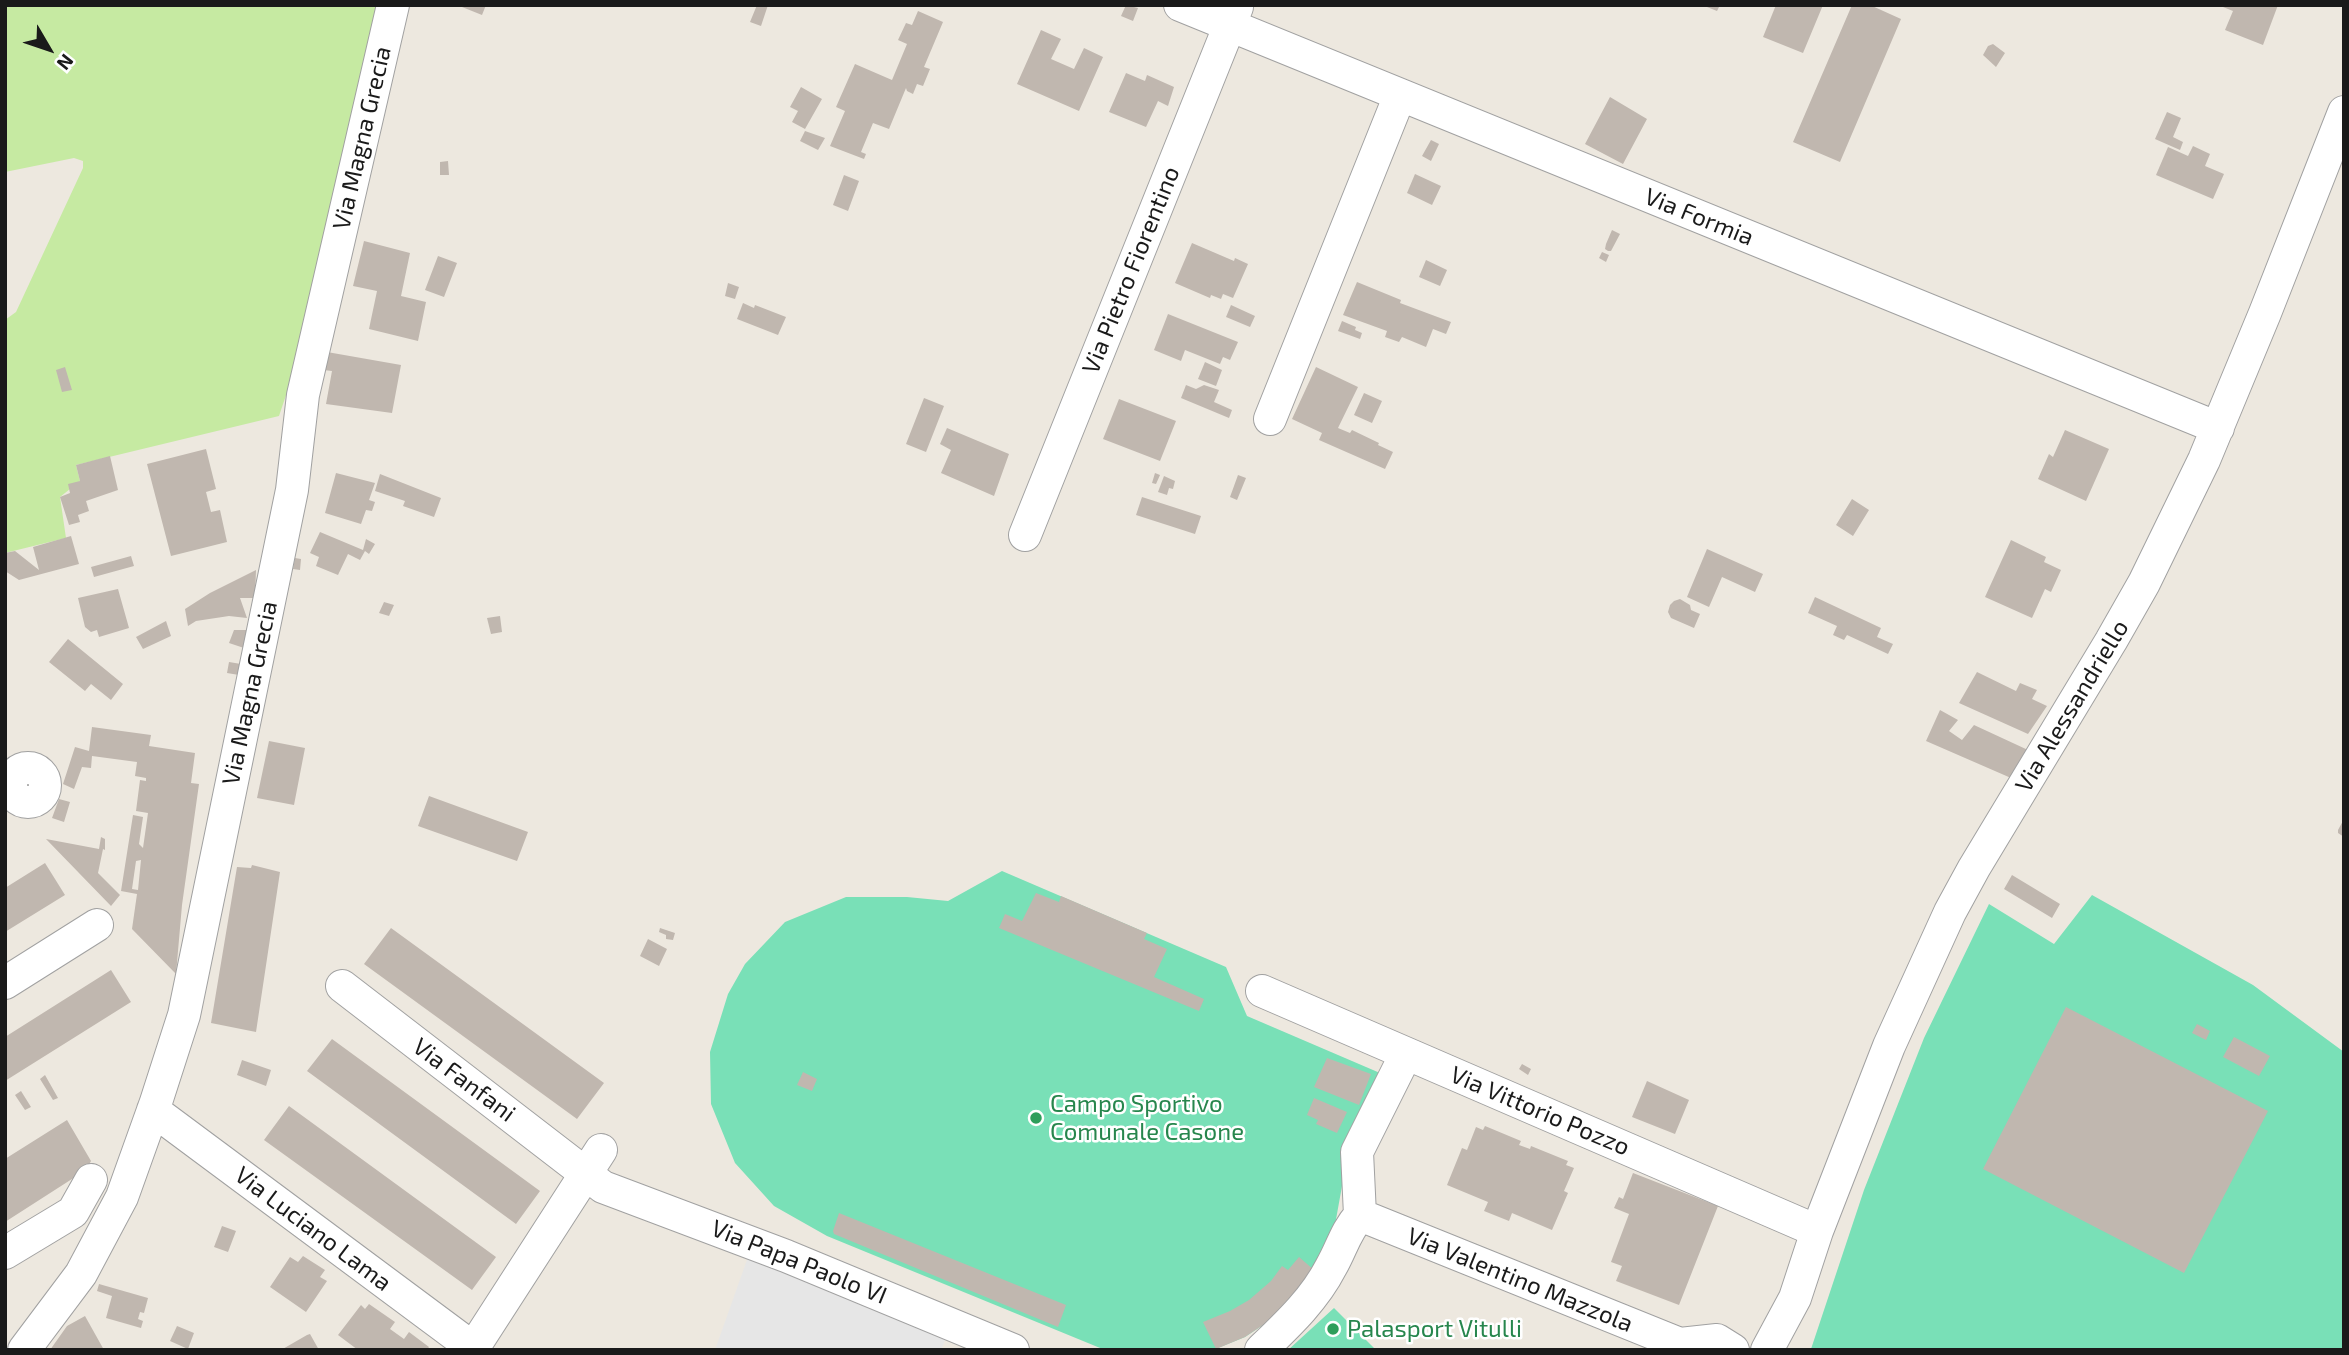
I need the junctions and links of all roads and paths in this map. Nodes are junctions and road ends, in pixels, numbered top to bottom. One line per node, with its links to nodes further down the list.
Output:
1 (393, 5): 14 (street, Via Magna Grecia)
2 (1180, 5): 3 (street, Via Formia)
3 (1233, 15): 4 (street, Via Formia); 8 (street, Via Pietro Fiorentino)
4 (1400, 95): 6 (street); 7 (street, Via Formia)
5 (2344, 112): 7 (street, Via Alessandriello)
6 (1270, 419)
7 (2218, 428): 18 (street, Via Alessandriello)
8 (1026, 536)
9 (96, 925): 10 (street)
10 (5, 983)
11 (342, 986): 15 (street, Via Fanfani)
12 (1262, 991): 13 (street, Via Vittorio Pozzo)
13 (1406, 1054): 16 (street); 18 (street, Via Vittorio Pozzo)
14 (153, 1110): 17 (street, Via Magna Grecia); 23 (street, Via Luciano Lama)
15 (594, 1161): 21 (street, Via Papa Paolo VI); 23 (street)
16 (1360, 1216): 22 (street, Via Valentino Mazzola); 26 (street)
17 (111, 1219): 19 (street); 24 (street, Via Magna Grecia)
18 (1817, 1231): 20 (street, Via Alessandriello)
19 (5, 1253)
20 (1795, 1298): 28 (street, Via Alessandriello); 29 (street, Via Alessandriello)
21 (962, 1340): 25 (street, Via Papa Paolo VI)
22 (1684, 1347): 27 (street, Via Valentino Mazzola)
23 (472, 1349)
24 (24, 1350)
25 (1013, 1350)
26 (1261, 1350)
27 (1733, 1350)
28 (1767, 1350)
29 (1783, 1350)

